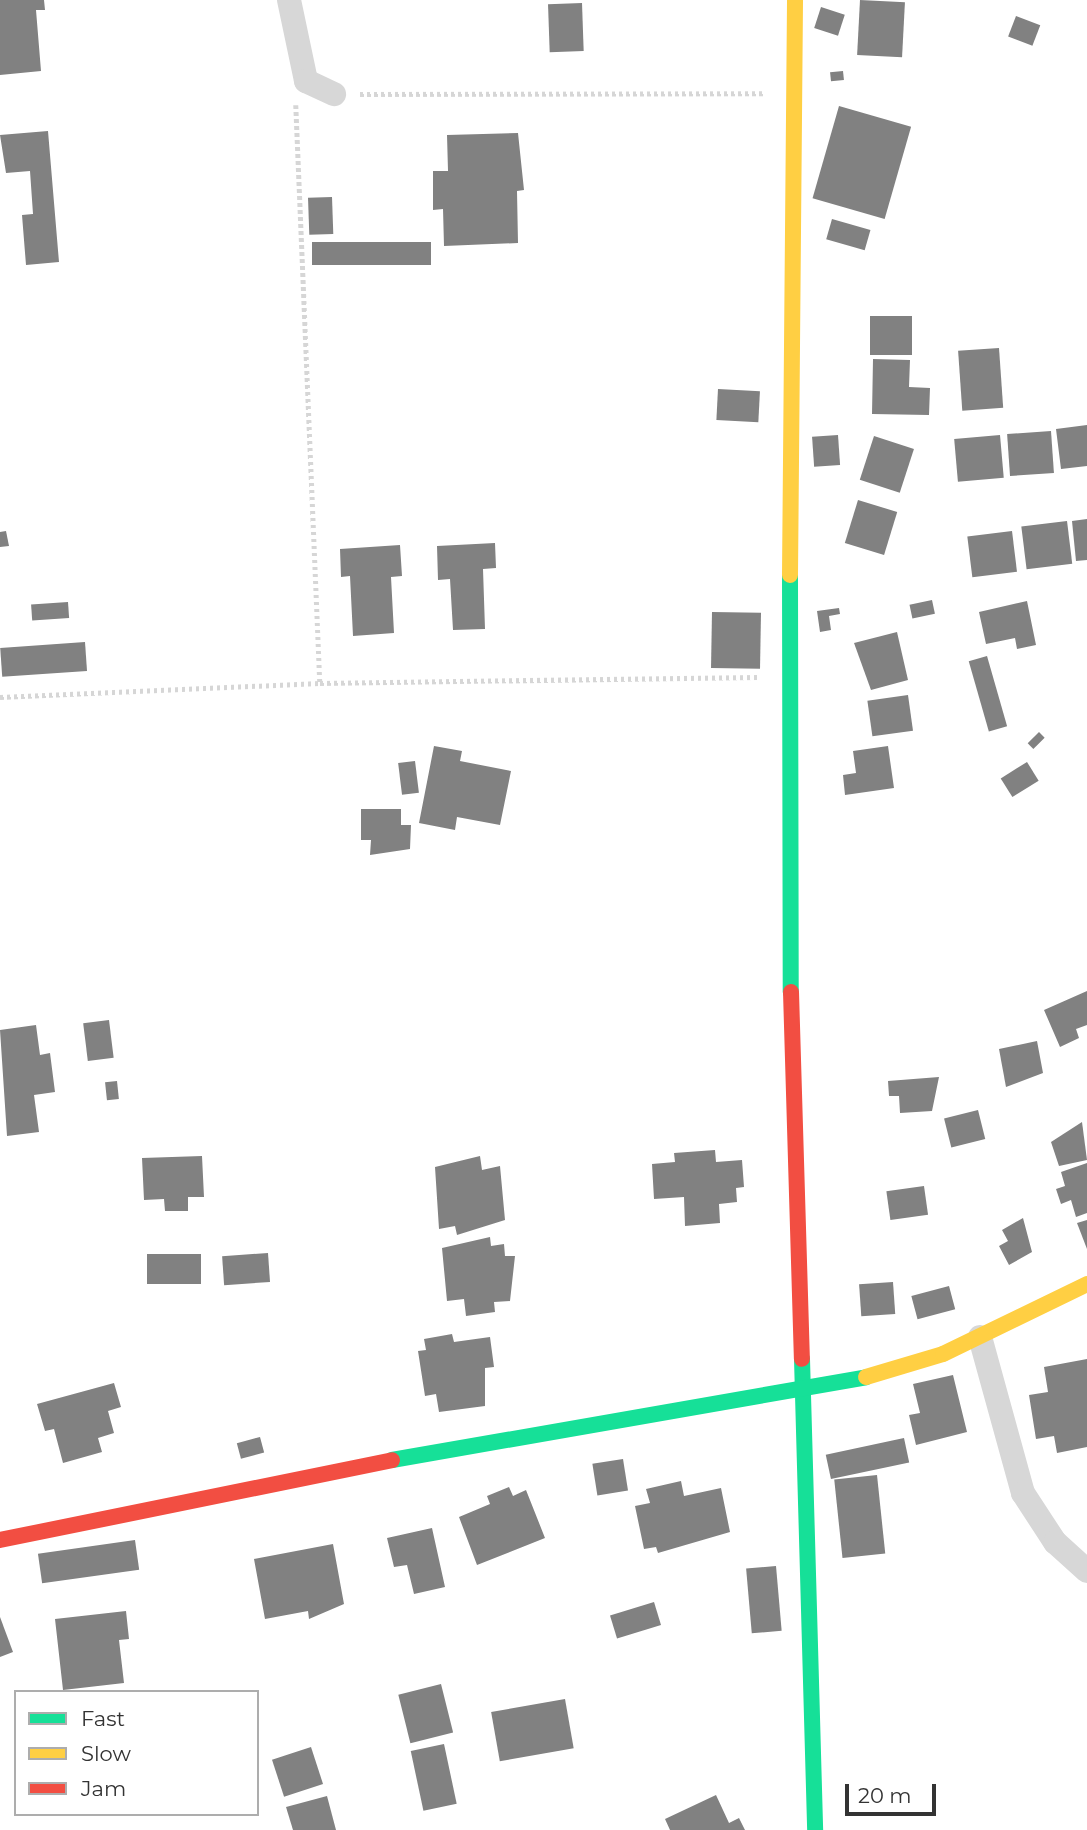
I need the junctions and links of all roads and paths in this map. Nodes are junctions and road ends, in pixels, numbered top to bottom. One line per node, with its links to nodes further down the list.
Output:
1 (289, 0): 4 (street)
2 (796, 0): 3 (street)
3 (793, 93): 4 (path); 5 (street)
4 (334, 94): 6 (path)
5 (786, 677): 6 (path); 10 (street)
6 (320, 683): 7 (path)
7 (0, 697)
8 (1087, 1284): 9 (street)
9 (980, 1337): 10 (street); 12 (street)
10 (802, 1385): 11 (street); 13 (street)
11 (0, 1540)
12 (1087, 1571)
13 (816, 1830)

